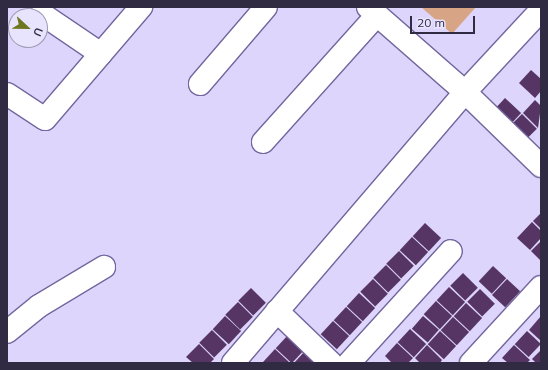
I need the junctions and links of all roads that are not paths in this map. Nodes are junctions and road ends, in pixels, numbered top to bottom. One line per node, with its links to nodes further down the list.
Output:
1 (141, 7): 6 (street)
2 (266, 7): 7 (street)
3 (541, 10): 8 (street)
4 (373, 11): 8 (street); 10 (street)
5 (48, 18): 6 (street)
6 (101, 54): 9 (street)
7 (200, 84)
8 (465, 92): 11 (street); 15 (street)
9 (7, 94)
10 (263, 142)
11 (539, 160)
12 (451, 251): 19 (street)
13 (104, 267): 16 (street)
14 (541, 287): 20 (street)
15 (277, 311): 17 (street); 18 (street)
16 (7, 332)
17 (233, 363)
18 (331, 363)
19 (349, 363)
20 (471, 363)

